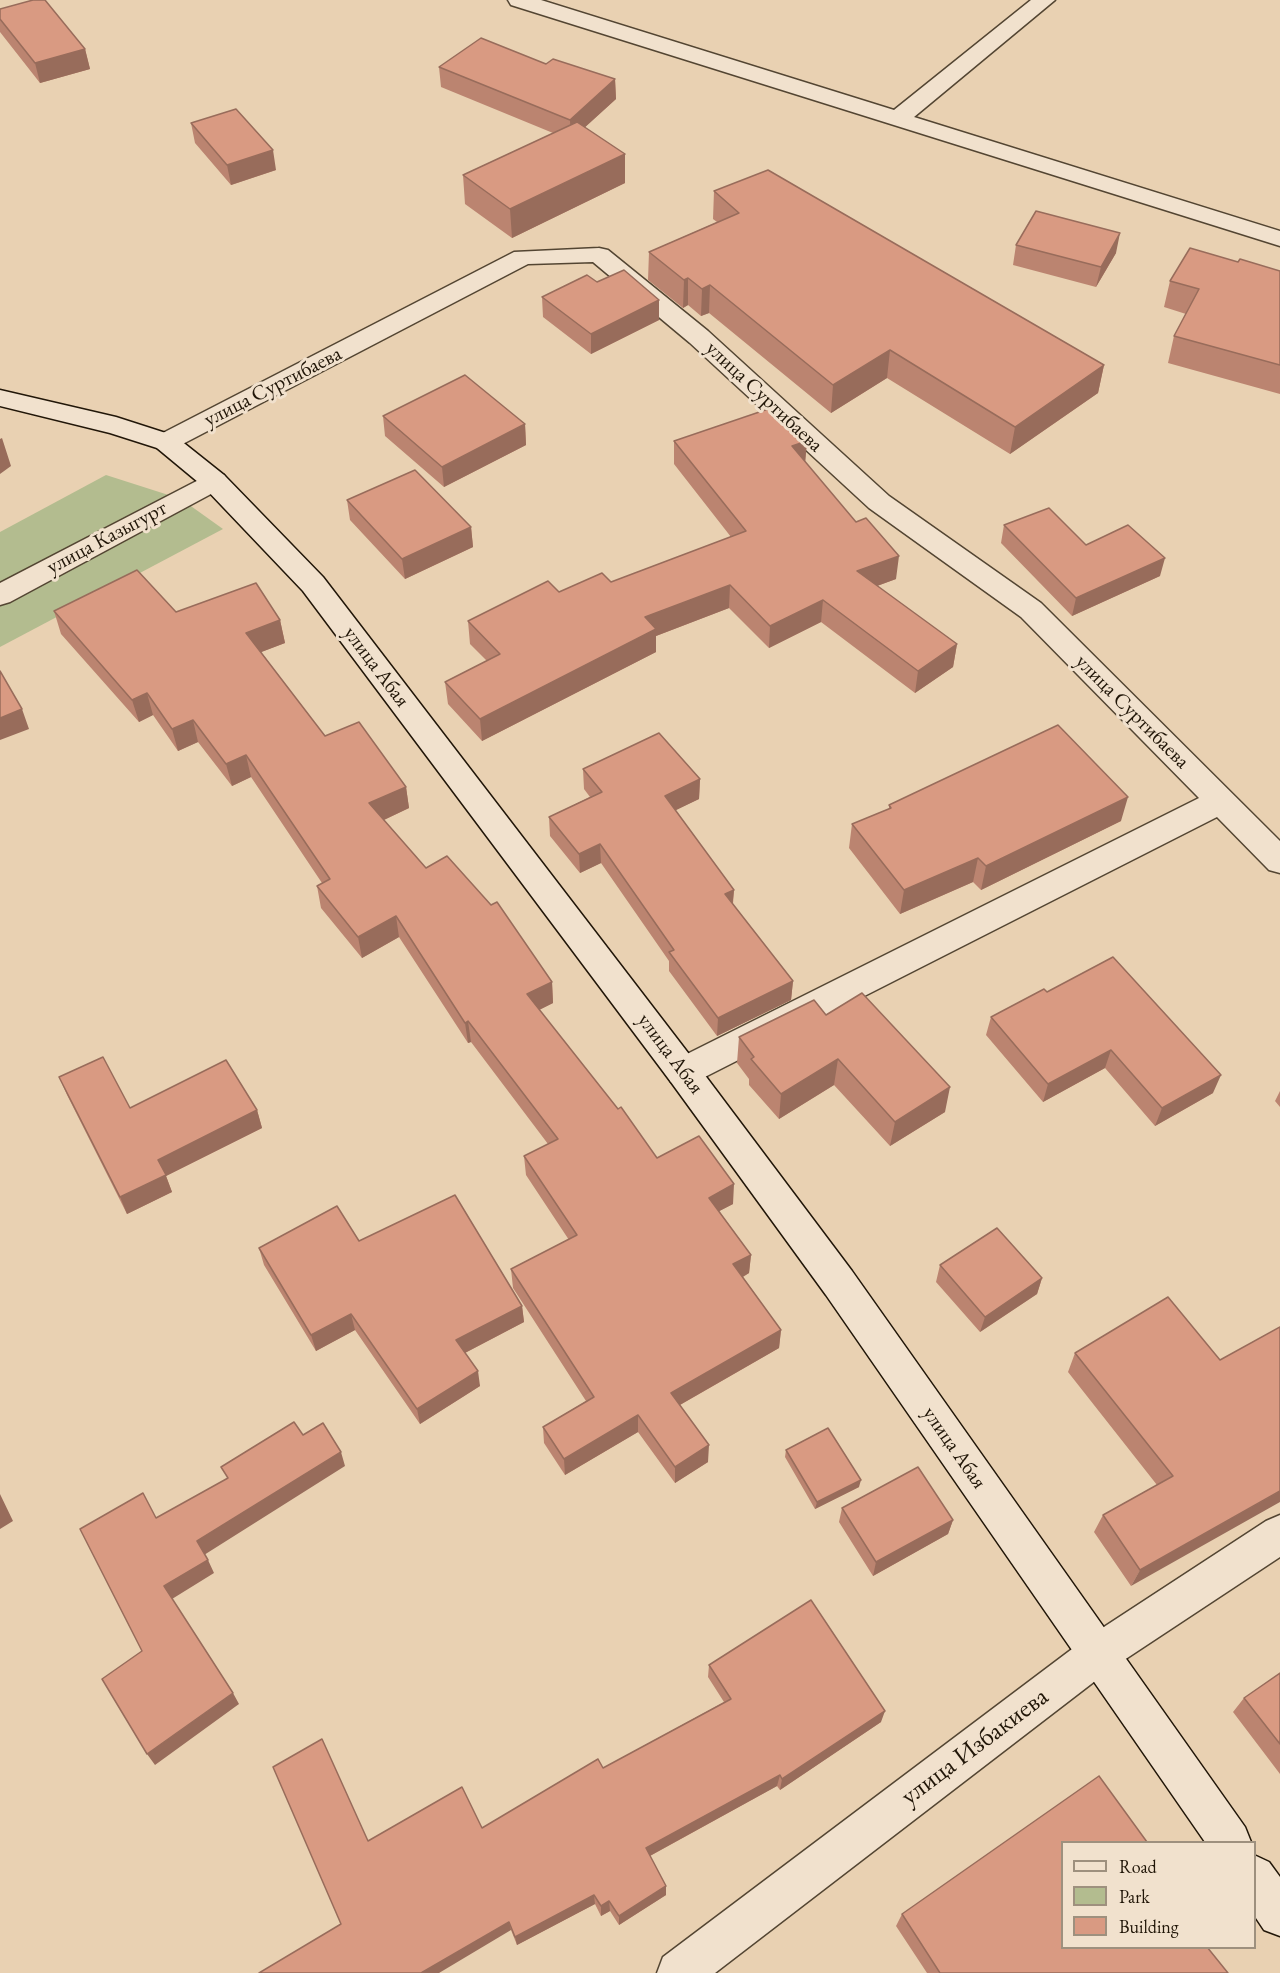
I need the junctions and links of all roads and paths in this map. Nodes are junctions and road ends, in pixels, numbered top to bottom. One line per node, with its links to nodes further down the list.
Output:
1 (519, 0): 3 (street)
2 (1044, 0): 3 (street)
3 (897, 119): 4 (street)
4 (1280, 239)
5 (0, 398): 6 (street, улица Абая)
6 (166, 442): 7 (street, улица Абая); 9 (street, улица Суртибаева)
7 (214, 481): 8 (street, улица Казыгурт); 11 (street, улица Абая)
8 (0, 595)
9 (1221, 801): 10 (street, улица Суртибаева); 11 (street)
10 (1280, 861)
11 (683, 1072): 13 (street, улица Абая)
12 (1280, 1534): 13 (street, улица Избакиева)
13 (1098, 1654): 14 (street, улица Абая); 17 (street, улица Избакиева)
14 (1229, 1841)
15 (1256, 1880): 16 (street)
16 (1280, 1914)
17 (679, 1973)

